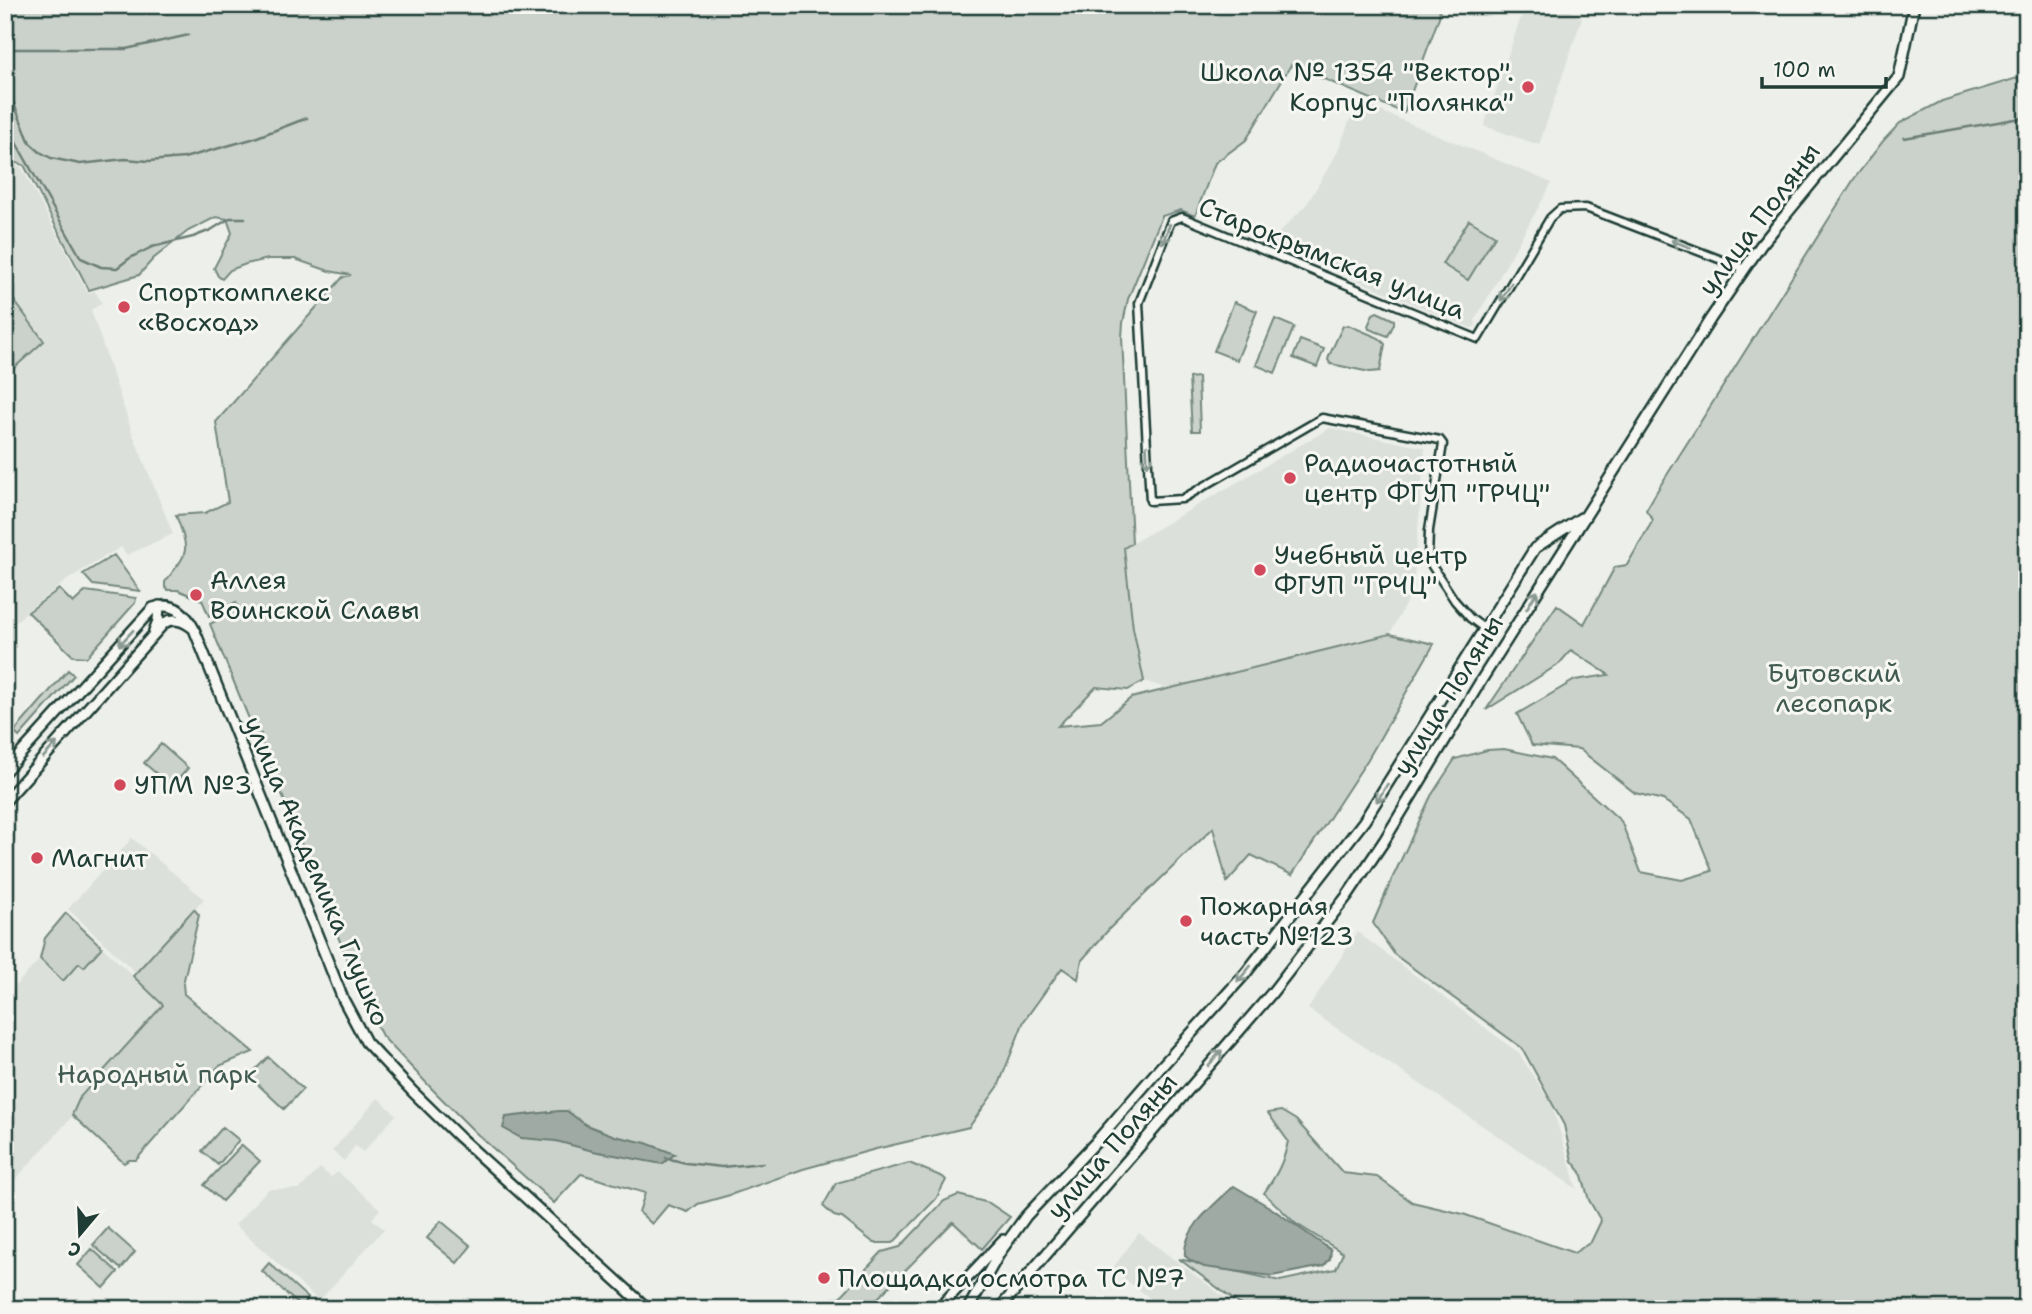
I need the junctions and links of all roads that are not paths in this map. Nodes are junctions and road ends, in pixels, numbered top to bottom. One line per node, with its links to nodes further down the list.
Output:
1 (1914, 5): 2 (main road, улица Поляны)
2 (1745, 269): 3 (main road, улица Поляны); 6 (street, Старокрымская улица, one-way to 6)
3 (1584, 516): 6 (main road, улица Поляны); 14 (main road, улица Поляны, one-way to 3)
4 (159, 606): 5 (main road); 7 (main road); 8 (main road, one-way to 8)
5 (194, 629): 7 (main road); 11 (main road, улица Академика Глушко)
6 (1485, 629): 10 (main road, улица Поляны, one-way to 10)
7 (151, 636): 9 (main road, one-way to 7)
8 (5, 771)
9 (5, 801)
10 (1026, 1216): 12 (main road); 13 (main road, улица Поляны)
11 (648, 1309)
12 (938, 1309)
13 (968, 1309)
14 (999, 1309)

